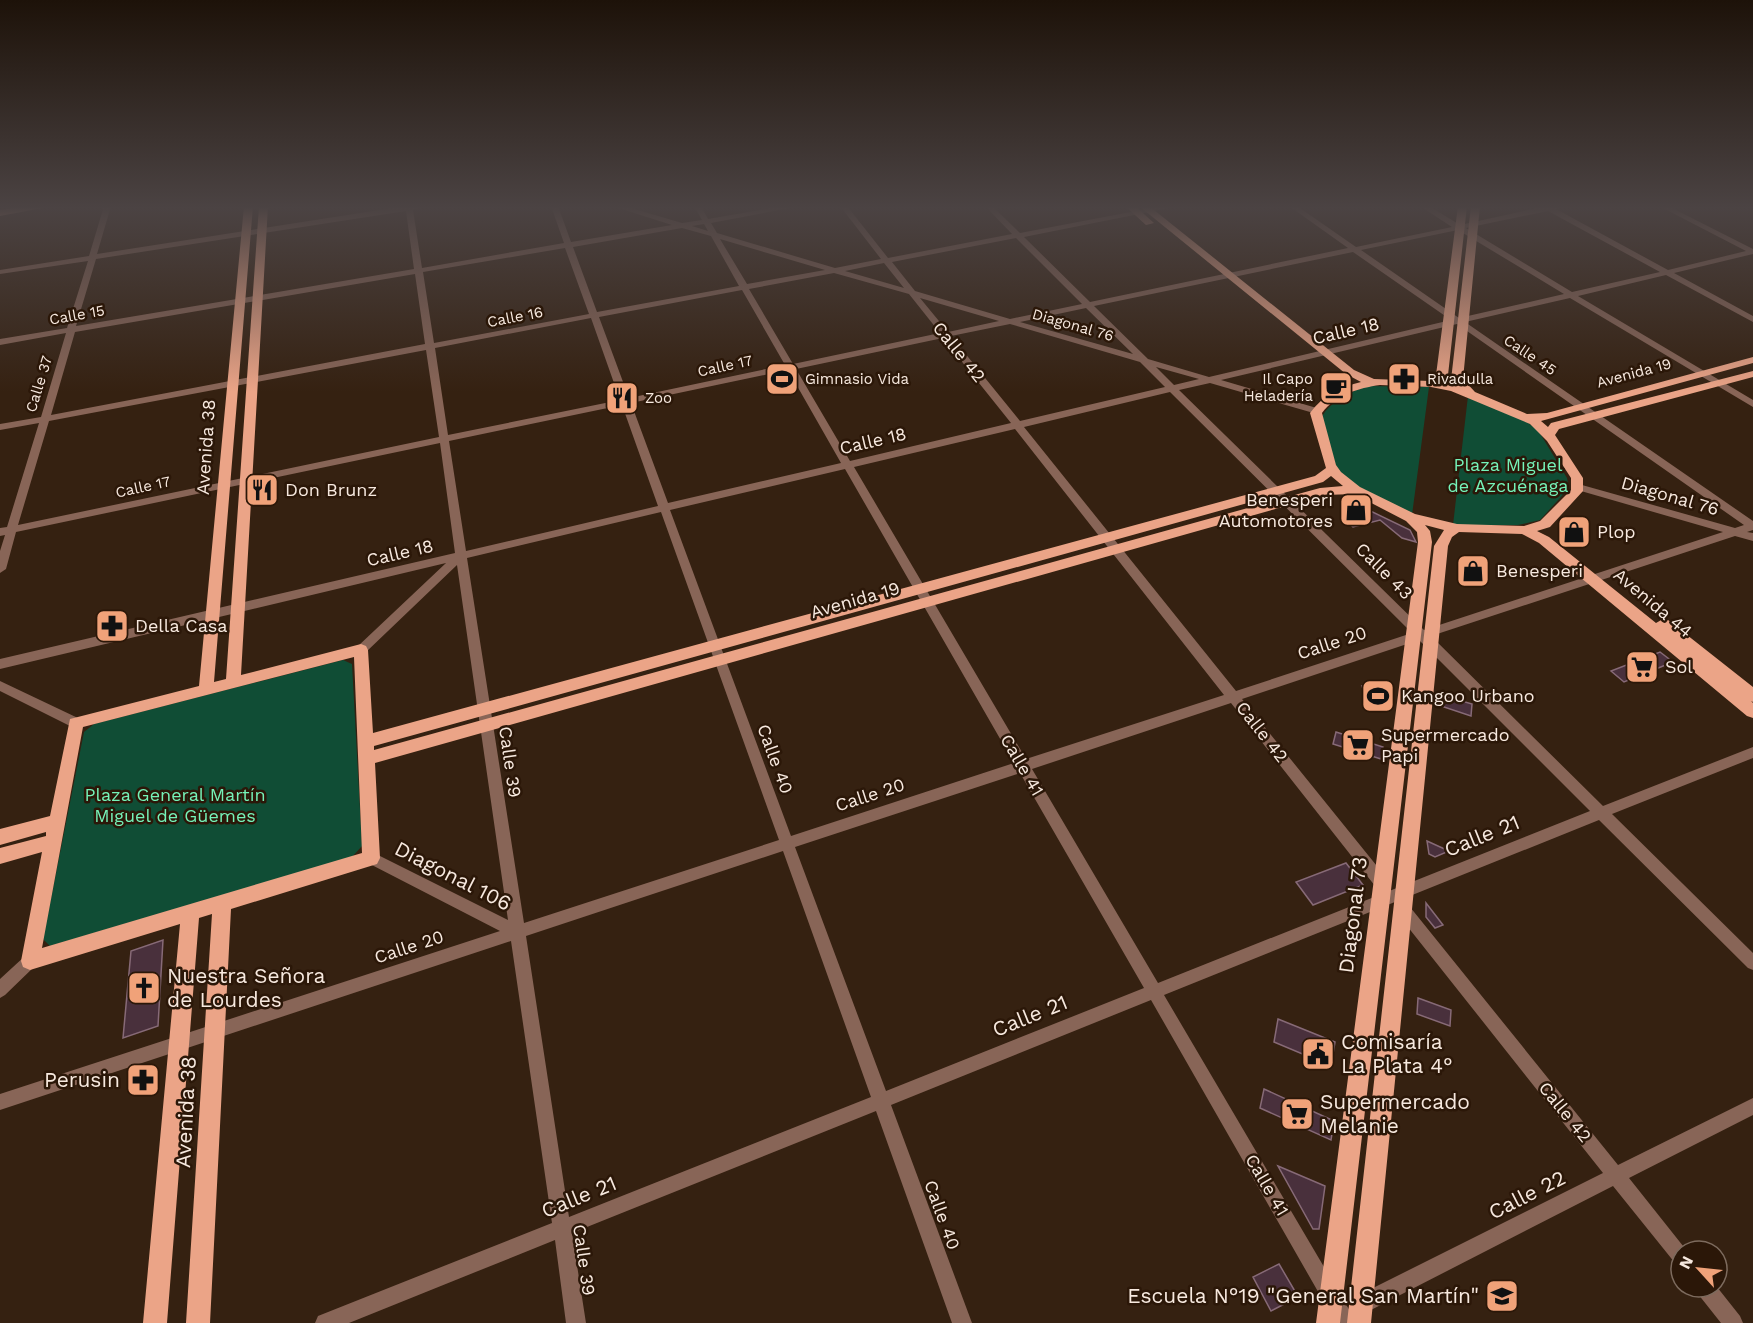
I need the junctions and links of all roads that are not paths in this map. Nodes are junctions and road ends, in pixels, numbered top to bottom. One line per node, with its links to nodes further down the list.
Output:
1 (28, 268): 24 (street)
2 (89, 268): 38 (street, Calle 37)
3 (244, 268): 32 (main road, Avenida 38)
4 (260, 268): 31 (main road)
5 (418, 268): 22 (street, Calle 39)
6 (437, 268): 22 (street, Calle 15)
7 (576, 268): 34 (street, Calle 40)
8 (733, 268): 28 (street, Calle 41)
9 (825, 268): 23 (street, Diagonal 76)
10 (852, 268): 23 (street, Calle 16)
11 (891, 268): 29 (street, Calle 42)
12 (1050, 268): 33 (street, Calle 43)
13 (1206, 268): 27 (main road)
14 (1219, 268): 26 (main road)
15 (1270, 268): 26 (street, Calle 17)
16 (1380, 268): 37 (street, Calle 45)
17 (1458, 268): 37 (main road)
18 (1467, 268): 37 (main road)
19 (1531, 268): 30 (street)
20 (1658, 268): 25 (street)
21 (1685, 268): 25 (street, Calle 18)
22 (418, 271): 31 (street, Calle 15); 41 (street, Calle 39)
23 (836, 271): 28 (street, Calle 16); 29 (street, Diagonal 76)
24 (0, 272)
25 (1666, 272): 30 (street, Calle 18); 35 (street)
26 (1230, 276): 27 (street, Calle 17); 42 (main road)
27 (1217, 278): 33 (street, Calle 17); 42 (main road)
28 (744, 287): 34 (street, Calle 16); 45 (street, Calle 41)
29 (912, 293): 36 (street, Diagonal 76); 39 (street, Calle 42)
30 (1572, 295): 37 (street, Calle 18); 46 (street)
31 (258, 298): 32 (street, Calle 15); 49 (main road)
32 (242, 301): 38 (street, Calle 15); 52 (main road, Avenida 38)
33 (1088, 305): 36 (street, Calle 17); 43 (street, Calle 43)
34 (594, 316): 41 (street, Calle 16); 57 (street, Calle 40)
35 (1753, 319)
36 (1008, 322): 39 (street, Calle 17); 43 (street, Diagonal 76)
37 (1456, 322): 42 (street, Calle 18); 53 (main road); 56 (main road); 59 (street, Calle 45)
38 (71, 330): 40 (street, Calle 15); 63 (street, Calle 37)
39 (945, 335): 45 (street, Calle 17); 64 (street, Calle 42)
40 (0, 342)
41 (430, 346): 49 (street, Calle 16); 67 (street, Calle 39)
42 (1319, 354): 48 (street, Calle 18); 50 (main road); 55 (main road)
43 (1143, 360): 48 (street, Diagonal 76); 54 (street, Calle 43)
44 (1753, 360): 46 (main road, Avenida 19)
45 (791, 367): 57 (street, Calle 17); 68 (street, Calle 41)
46 (1702, 373): 51 (street); 59 (main road, Avenida 19)
47 (1753, 374): 51 (main road, Avenida 19)
48 (1207, 379): 54 (street, Calle 18); 60 (street, Diagonal 76)
49 (253, 380): 52 (street, Calle 16); 70 (main road)
50 (1373, 383): 53 (main road); 55 (main road)
51 (1719, 383): 58 (street); 61 (main road, Avenida 19)
52 (233, 384): 63 (street, Calle 16); 71 (main road, Avenida 38)
53 (1431, 384): 56 (main road)
54 (1171, 388): 64 (street, Calle 18); 74 (street, Calle 43)
55 (1350, 388): 60 (main road)
56 (1471, 394): 62 (main road)
57 (626, 402): 67 (street, Calle 17); 75 (street, Calle 40)
58 (1753, 404)
59 (1580, 407): 61 (street, Calle 45); 62 (main road, Avenida 19)
60 (1317, 411): 69 (main road)
61 (1594, 416): 66 (main road, Avenida 19); 78 (street, Calle 45)
62 (1524, 417): 66 (main road)
63 (45, 419): 65 (street, Calle 16); 80 (street, Calle 37)
64 (1016, 424): 68 (street, Calle 18); 85 (street, Calle 42)
65 (0, 427)
66 (1549, 434): 72 (main road)
67 (444, 440): 70 (street, Calle 17); 86 (street, Calle 39)
68 (847, 464): 75 (street, Calle 18); 89 (street, Calle 41)
69 (1332, 470): 73 (main road); 74 (main road, Avenida 19)
70 (247, 481): 71 (street, Calle 17); 90 (main road)
71 (226, 485): 80 (street, Calle 17); 91 (main road, Avenida 38)
72 (1578, 487): 77 (main road); 83 (street, Diagonal 76)
73 (1356, 490): 74 (main road, Avenida 19); 76 (main road)
74 (1281, 496): 85 (main road, Avenida 19); 92 (street, Calle 43)
75 (664, 507): 86 (street, Calle 18); 94 (street, Calle 40)
76 (1411, 518): 79 (main road); 92 (main road, Diagonal 73)
77 (1545, 524): 81 (main road); 88 (main road, Avenida 44)
78 (1753, 526): 83 (street, Calle 20)
79 (1457, 528): 81 (main road); 92 (main road, Diagonal 73)
80 (12, 530): 82 (street, Calle 17); 87 (street, Calle 37)
81 (1524, 530): 88 (main road, Avenida 44)
82 (0, 532)
83 (1736, 532): 84 (street, Diagonal 76); 88 (street, Calle 20)
84 (1753, 537)
85 (1112, 543): 89 (main road, Avenida 19); 99 (street, Calle 42)
86 (461, 555): 90 (street, Calle 18); 93 (street); 101 (street, Calle 39)
87 (0, 569)
88 (1597, 577): 92 (street, Calle 20); 100 (main road, Avenida 44); 102 (main road, Avenida 44)
89 (924, 596): 94 (main road, Avenida 19); 107 (street, Calle 41)
90 (238, 608): 91 (street, Calle 18); 96 (main road)
91 (213, 614): 95 (street, Calle 18); 98 (main road, Avenida 38)
92 (1422, 635): 99 (street, Calle 20); 108 (street, Calle 43); 115 (main road, Diagonal 73)
93 (361, 650): 96 (main road); 105 (main road)
94 (717, 653): 101 (main road, Avenida 19); 104 (main road, Avenida 19); 112 (street, Calle 40)
95 (0, 664)
96 (234, 683): 98 (main road)
97 (0, 686): 103 (street)
98 (206, 690): 103 (main road)
99 (1233, 696): 107 (street, Calle 20); 115 (street, Calle 42)
100 (1753, 696)
101 (484, 709): 104 (street, Calle 39); 105 (main road, Avenida 19)
102 (1753, 712)
103 (76, 723): 109 (main road)
104 (486, 725): 105 (main road, Avenida 19); 118 (street, Calle 39)
105 (365, 750): 114 (main road)
106 (1753, 752): 108 (street, Calle 21)
107 (1023, 765): 112 (street, Calle 20); 122 (street, Calle 41)
108 (1600, 813): 115 (street, Calle 21); 120 (street, Calle 43)
109 (58, 821): 110 (main road); 111 (main road)
110 (0, 837)
111 (54, 841): 113 (main road); 119 (main road)
112 (787, 843): 118 (street, Calle 20); 125 (street, Calle 40)
113 (0, 856)
114 (371, 858): 116 (main road); 118 (street, Diagonal 106)
115 (1392, 896): 122 (street, Calle 21); 128 (street, Calle 42); 132 (main road, Diagonal 73)
116 (222, 903): 117 (main road); 123 (main road, Avenida 38)
117 (190, 913): 119 (main road); 124 (main road, Avenida 38)
118 (517, 932): 123 (street, Calle 20); 129 (street, Calle 39)
119 (30, 961): 121 (street)
120 (1753, 963)
121 (0, 990)
122 (1154, 991): 125 (street, Calle 21); 132 (street, Calle 41)
123 (215, 1031): 124 (street, Calle 20); 134 (main road, Avenida 38)
124 (178, 1043): 126 (street, Calle 20); 133 (main road, Avenida 38)
125 (881, 1100): 129 (street, Calle 21); 137 (street, Calle 40)
126 (0, 1102)
127 (1753, 1106): 128 (street, Calle 22)
128 (1616, 1176): 130 (street, Calle 42); 132 (street, Calle 22)
129 (561, 1228): 135 (street, Calle 21); 136 (street, Calle 39)
130 (1669, 1242)
131 (1714, 1299): 138 (street)
132 (1340, 1316)
133 (155, 1323)
134 (198, 1323)
135 (325, 1323)
136 (576, 1323)
137 (962, 1323)
138 (1733, 1323)

